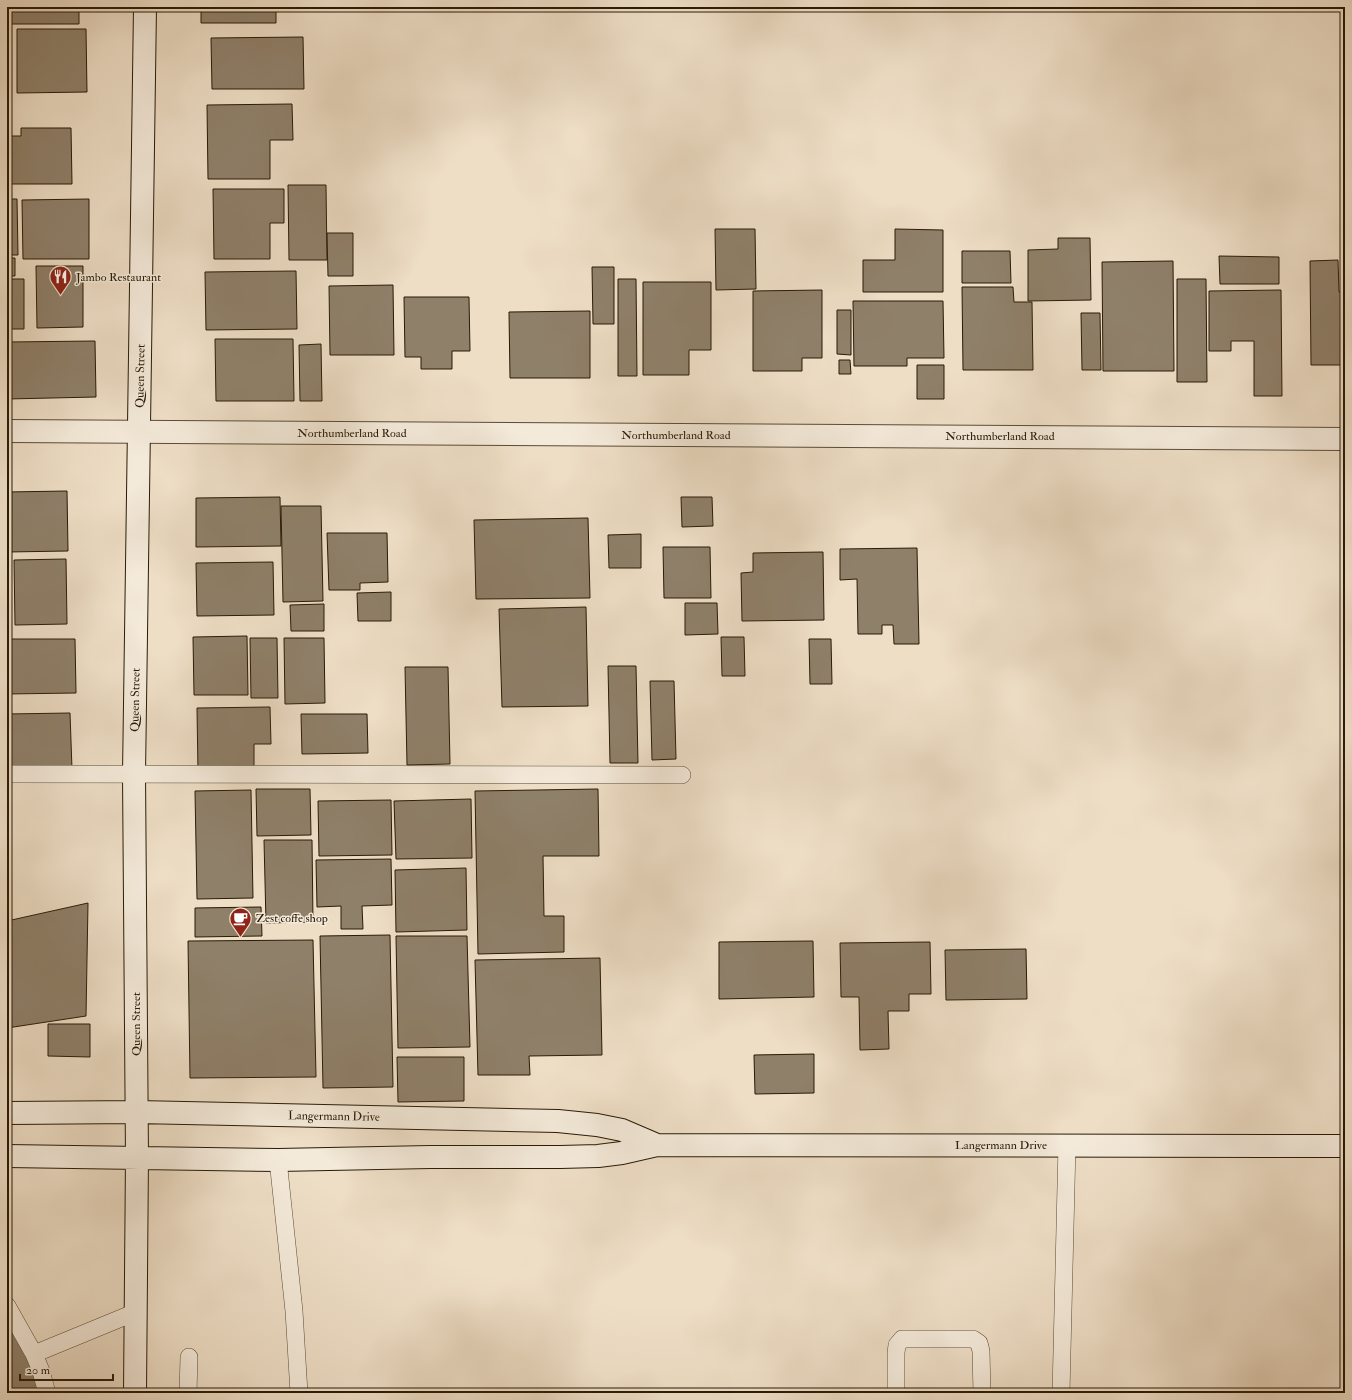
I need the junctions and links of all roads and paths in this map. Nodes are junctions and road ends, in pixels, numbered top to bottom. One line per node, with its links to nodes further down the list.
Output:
1 (146, 7): 3 (main road, Queen Street)
2 (7, 431): 3 (main road, Northumberland Road)
3 (139, 432): 4 (main road, Northumberland Road); 6 (main road, Queen Street)
4 (1345, 439)
5 (7, 774): 6 (lane)
6 (134, 774): 7 (lane); 8 (main road, Queen Street)
7 (682, 775)
8 (137, 1112): 9 (main road, Langermann Drive); 10 (main road, Langermann Drive); 14 (main road, Queen Street)
9 (7, 1113)
10 (657, 1145): 11 (main road, Langermann Drive); 15 (main road, Langermann Drive)
11 (1067, 1145): 12 (main road, Langermann Drive); 26 (lane)
12 (1345, 1146)
13 (7, 1156): 14 (main road, Langermann Drive)
14 (137, 1158): 15 (main road, Langermann Drive); 17 (main road, Queen Street)
15 (278, 1160): 23 (lane)
16 (7, 1306): 18 (lane)
17 (136, 1312): 18 (lane); 21 (main road, Queen Street)
18 (34, 1354): 20 (lane)
19 (189, 1357): 22 (lane)
20 (47, 1393)
21 (135, 1393)
22 (188, 1393)
23 (300, 1393)
24 (896, 1393): 25 (lane)
25 (982, 1393)
26 (1061, 1393)

